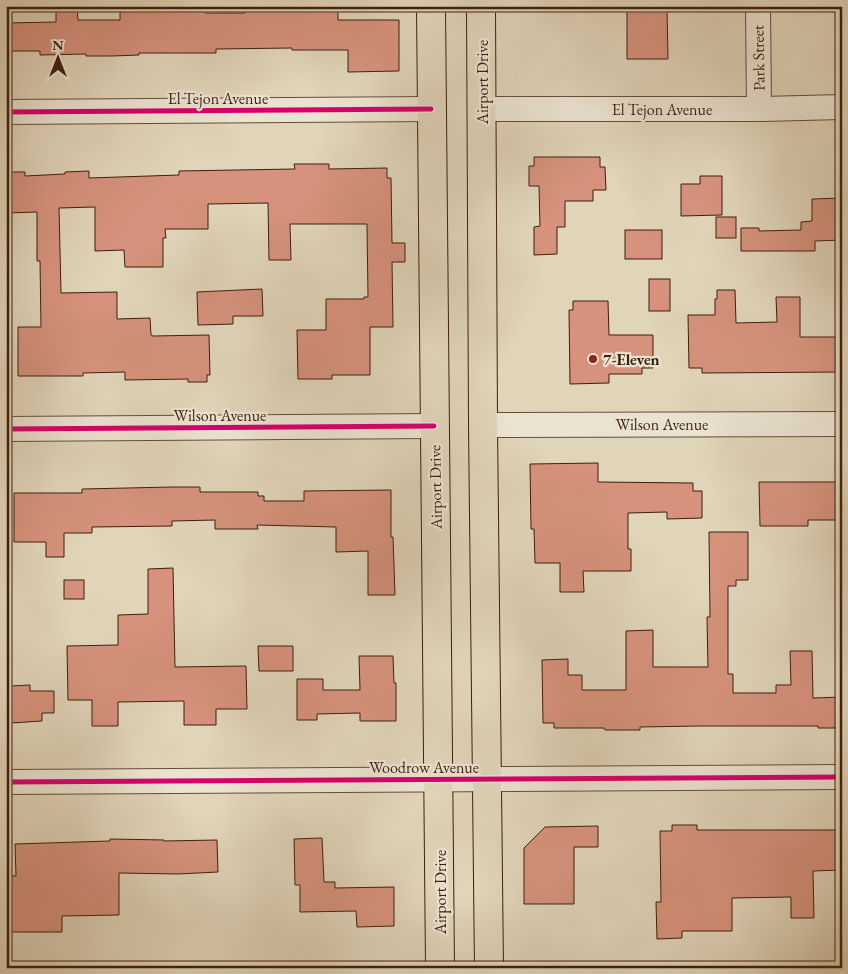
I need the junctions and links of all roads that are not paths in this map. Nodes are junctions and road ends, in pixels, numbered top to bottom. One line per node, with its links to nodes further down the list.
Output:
1 (431, 6): 6 (main road, Airport Drive)
2 (481, 6): 7 (main road, Airport Drive)
3 (758, 6): 5 (street, Park Street)
4 (842, 107): 5 (street, El Tejon Avenue)
5 (759, 109): 7 (street, El Tejon Avenue)
6 (431, 110): 8 (street, El Tejon Avenue); 11 (main road, Airport Drive)
7 (482, 110): 10 (main road, Airport Drive)
8 (6, 112)
9 (842, 424): 10 (street, Wilson Avenue)
10 (483, 425): 15 (main road, Airport Drive)
11 (434, 426): 12 (street, Wilson Avenue); 14 (main road, Airport Drive)
12 (6, 429)
13 (842, 777): 15 (street, Woodrow Avenue)
14 (438, 779): 15 (street, Woodrow Avenue); 16 (street, Woodrow Avenue); 17 (main road, Airport Drive)
15 (488, 779): 18 (main road, Airport Drive)
16 (6, 782)
17 (440, 968)
18 (489, 968)

